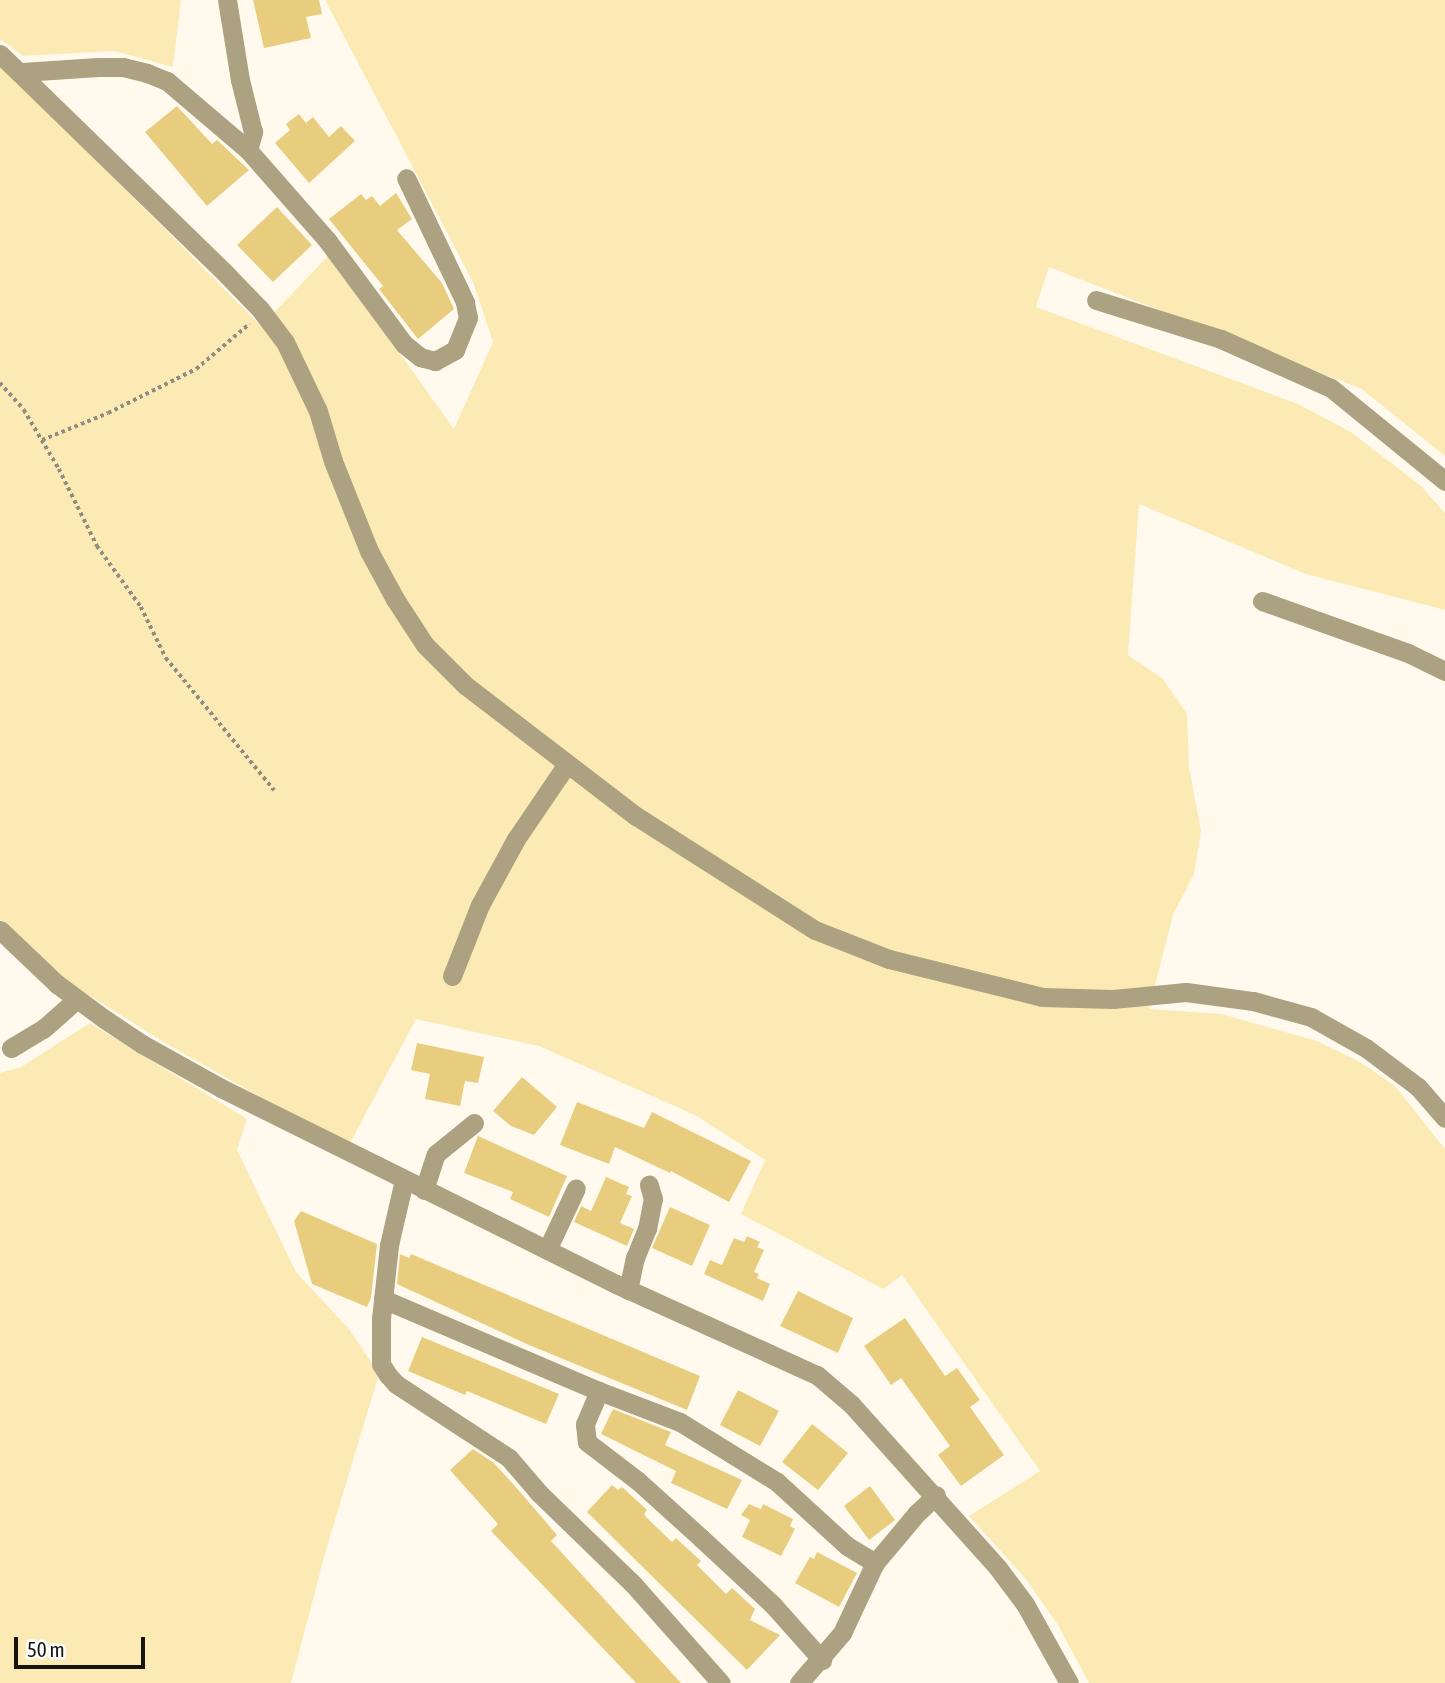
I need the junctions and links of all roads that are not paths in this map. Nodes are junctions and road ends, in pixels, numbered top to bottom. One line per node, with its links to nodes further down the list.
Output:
1 (227, 0): 4 (street)
2 (0, 54): 3 (street)
3 (22, 72): 4 (street); 10 (street)
4 (248, 150): 5 (street)
5 (406, 178)
6 (1096, 300): 7 (street)
7 (1445, 481)
8 (1262, 601): 9 (street)
9 (1445, 671)
10 (567, 764): 12 (street); 15 (street)
11 (0, 930): 13 (street)
12 (452, 976)
13 (77, 999): 14 (street); 17 (street)
14 (11, 1048)
15 (1445, 1118)
16 (474, 1123): 20 (street)
17 (404, 1180): 20 (street); 23 (street)
18 (649, 1185): 22 (street)
19 (576, 1188): 21 (street)
20 (424, 1190): 21 (street)
21 (547, 1250): 22 (street)
22 (628, 1290): 25 (street)
23 (383, 1299): 24 (street); 28 (street)
24 (599, 1391): 26 (street); 27 (street)
25 (936, 1496): 26 (street); 30 (street)
26 (875, 1563): 27 (street)
27 (822, 1660): 29 (street)
28 (721, 1683)
29 (799, 1683)
30 (1069, 1683)

